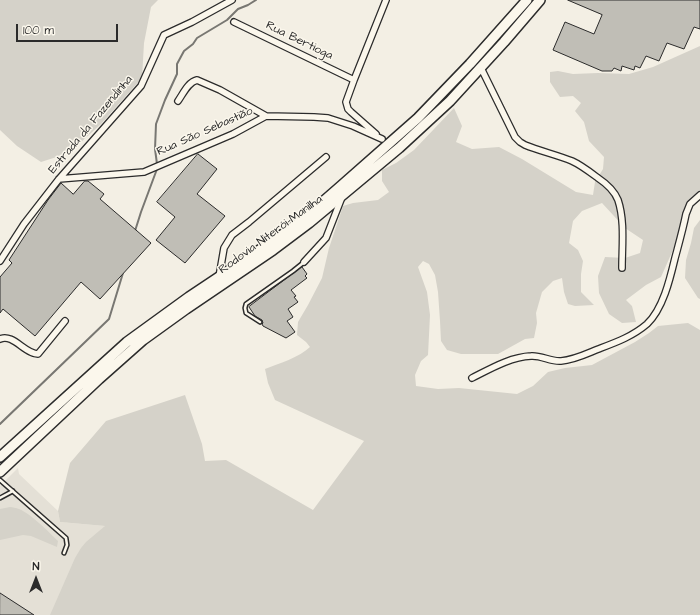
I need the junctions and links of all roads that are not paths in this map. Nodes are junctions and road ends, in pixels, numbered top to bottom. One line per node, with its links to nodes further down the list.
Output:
1 (232, 0): 12 (street, Estrada da Fazendinha)
2 (386, 0): 7 (street)
3 (527, 0): 10 (highway, Rodovia Niterói-Manilha)
4 (540, 0): 6 (highway, Rodovia Niterói-Manilha)
5 (234, 22): 7 (street, Rua Bertioga)
6 (481, 68): 14 (highway, Rodovia Niterói-Manilha); 17 (street)
7 (354, 80): 10 (street)
8 (178, 101): 9 (street)
9 (266, 116): 10 (street, Rua São Sebastião); 12 (street, Rua São Sebastião)
10 (385, 142): 18 (highway, Rodovia Niterói-Manilha)
11 (326, 157): 18 (street)
12 (59, 179): 15 (street, Estrada da Fazendinha)
13 (700, 195): 22 (street)
14 (342, 197): 16 (street); 24 (highway, Rodovia Niterói-Manilha)
15 (0, 261)
16 (304, 262): 20 (lane)
17 (622, 268)
18 (219, 277): 23 (highway, Rodovia Niterói-Manilha)
19 (65, 320): 21 (street)
20 (260, 322)
21 (0, 339)
22 (472, 378)
23 (0, 457)
24 (0, 472)
25 (0, 480): 26 (lane)
26 (13, 491): 27 (lane); 28 (lane)
27 (0, 498)
28 (64, 553)

